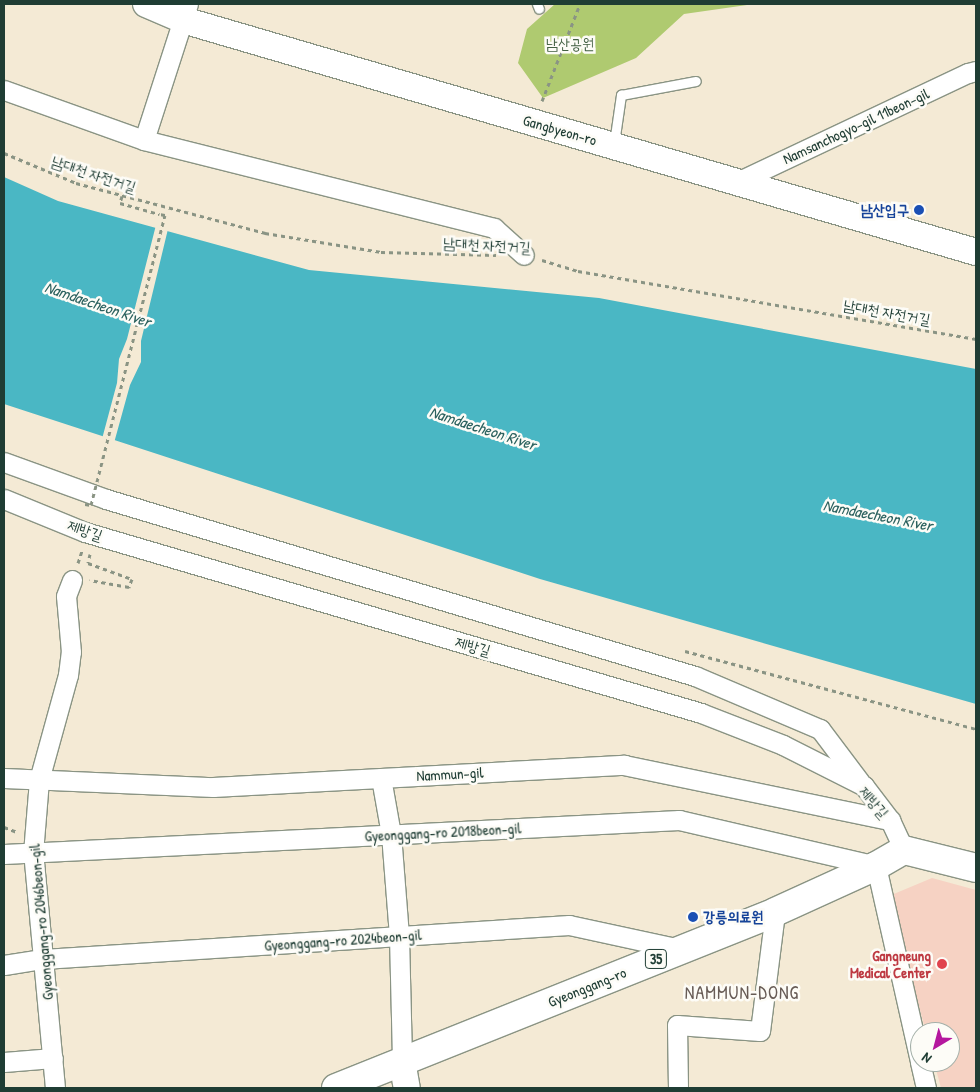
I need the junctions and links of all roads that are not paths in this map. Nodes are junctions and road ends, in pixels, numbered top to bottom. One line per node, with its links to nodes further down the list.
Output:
1 (146, 4): 2 (street, Gangbyeon-ro)
2 (185, 12): 6 (street); 7 (street, Gangbyeon-ro)
3 (976, 71): 8 (street, Namsanchogyo-gil 11beon-gil)
4 (696, 81): 7 (lane)
5 (4, 90): 6 (street)
6 (144, 140): 10 (street)
7 (614, 146): 8 (street, Gangbyeon-ro)
8 (737, 182): 9 (street, Gangbyeon-ro)
9 (976, 252)
10 (524, 255)
11 (4, 462): 17 (street)
12 (4, 499): 17 (street, 제방길)
13 (72, 580): 16 (street, Gyeonggang-ro 2046beon-gil)
14 (4, 778): 16 (street, Nammun-gil)
15 (381, 778): 16 (street, Nammun-gil); 18 (street, Nammun-gil); 19 (street)
16 (39, 780): 21 (street, Gyeonggang-ro 2046beon-gil)
17 (864, 786): 18 (street, 제방길)
18 (890, 820): 20 (street, 제방길)
19 (392, 834): 21 (street, Gyeonggang-ro 2018beon-gil); 23 (street, Gyeonggang-ro 2018beon-gil); 26 (street)
20 (904, 850): 23 (main road, Gyeonggang-ro / 35); 24 (main road)
21 (33, 852): 22 (street, Gyeonggang-ro 2018beon-gil); 28 (street, Gyeonggang-ro 2046beon-gil)
22 (4, 854)
23 (876, 866): 25 (main road, Gyeonggang-ro / 35); 30 (street)
24 (976, 868)
25 (775, 912): 27 (main road, Gyeonggang-ro / 35); 38 (street)
26 (399, 936): 27 (street, Gyeonggang-ro 2024beon-gil); 28 (street, Gyeonggang-ro 2024beon-gil); 33 (street)
27 (680, 950): 33 (main road, Gyeonggang-ro / 35)
28 (43, 959): 29 (street, Gyeonggang-ro 2024beon-gil); 31 (street, Gyeonggang-ro 2046beon-gil)
29 (4, 965)
30 (911, 1022)
31 (53, 1058): 32 (street); 35 (street, Gyeonggang-ro 2046beon-gil)
32 (4, 1062)
33 (402, 1062): 36 (main road, Gyeonggang-ro / 35); 37 (street)
34 (922, 1072): 39 (street)
35 (55, 1088)
36 (336, 1088)
37 (407, 1088)
38 (678, 1088)
39 (926, 1088)

